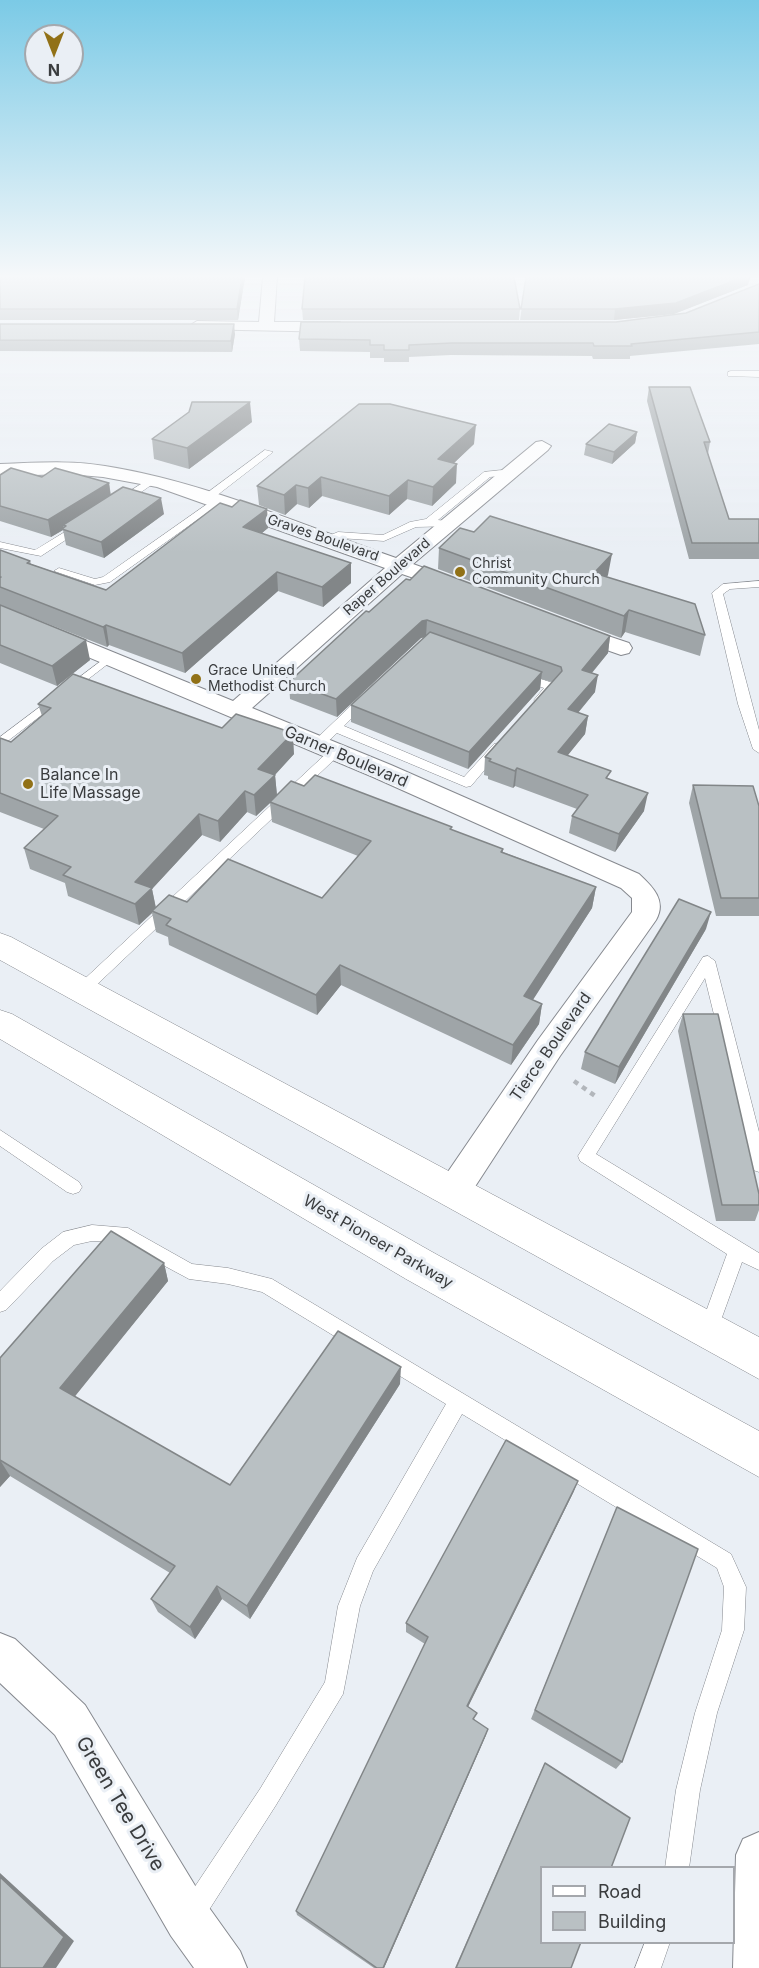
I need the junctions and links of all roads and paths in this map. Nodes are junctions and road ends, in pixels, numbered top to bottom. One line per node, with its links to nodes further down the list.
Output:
1 (731, 374): 2 (lane)
2 (759, 374)
3 (542, 446): 10 (street, Raper Boulevard)
4 (268, 452): 7 (lane)
5 (0, 470): 6 (street, Graves Boulevard)
6 (152, 480): 7 (street, Graves Boulevard); 8 (lane)
7 (212, 500): 11 (street, Graves Boulevard); 14 (lane)
8 (115, 506)
9 (96, 518): 12 (lane)
10 (439, 523): 11 (lane); 13 (street, Raper Boulevard)
11 (326, 540): 13 (street, Graves Boulevard)
12 (0, 545)
13 (400, 565): 16 (street, Graves Boulevard); 23 (street, Raper Boulevard)
14 (59, 571)
15 (759, 584): 29 (lane)
16 (477, 594)
17 (0, 612): 20 (street, Garner Boulevard)
18 (555, 623): 19 (street)
19 (621, 648)
20 (109, 658): 23 (street, Garner Boulevard); 27 (lane)
21 (506, 671): 24 (lane)
22 (377, 688): 25 (lane)
23 (235, 711): 28 (street, Garner Boulevard)
24 (528, 713)
25 (335, 727): 26 (lane); 28 (lane)
26 (505, 740)
27 (0, 743)
28 (326, 748): 30 (street, Garner Boulevard); 32 (lane)
29 (759, 749)
30 (647, 903): 39 (street, Tierce Boulevard)
31 (0, 945): 32 (main road)
32 (82, 990): 39 (main road)
33 (0, 1023): 46 (main road, West Pioneer Parkway)
34 (574, 1081): 35 (path)
35 (615, 1109): 37 (lane); 40 (lane)
36 (0, 1137): 38 (lane)
37 (759, 1165)
38 (73, 1187)
39 (453, 1192): 43 (main road)
40 (737, 1251): 41 (lane); 43 (lane)
41 (759, 1262)
42 (0, 1304): 45 (lane)
43 (708, 1331): 44 (main road)
44 (759, 1359)
45 (459, 1401): 49 (lane); 50 (lane)
46 (759, 1455)
47 (0, 1654): 50 (street, Green Tee Drive)
48 (759, 1855): 54 (street)
49 (677, 1866)
50 (188, 1920): 52 (street, Green Tee Drive)
51 (657, 1944): 53 (lane)
52 (223, 1968)
53 (648, 1968)
54 (757, 1968)

